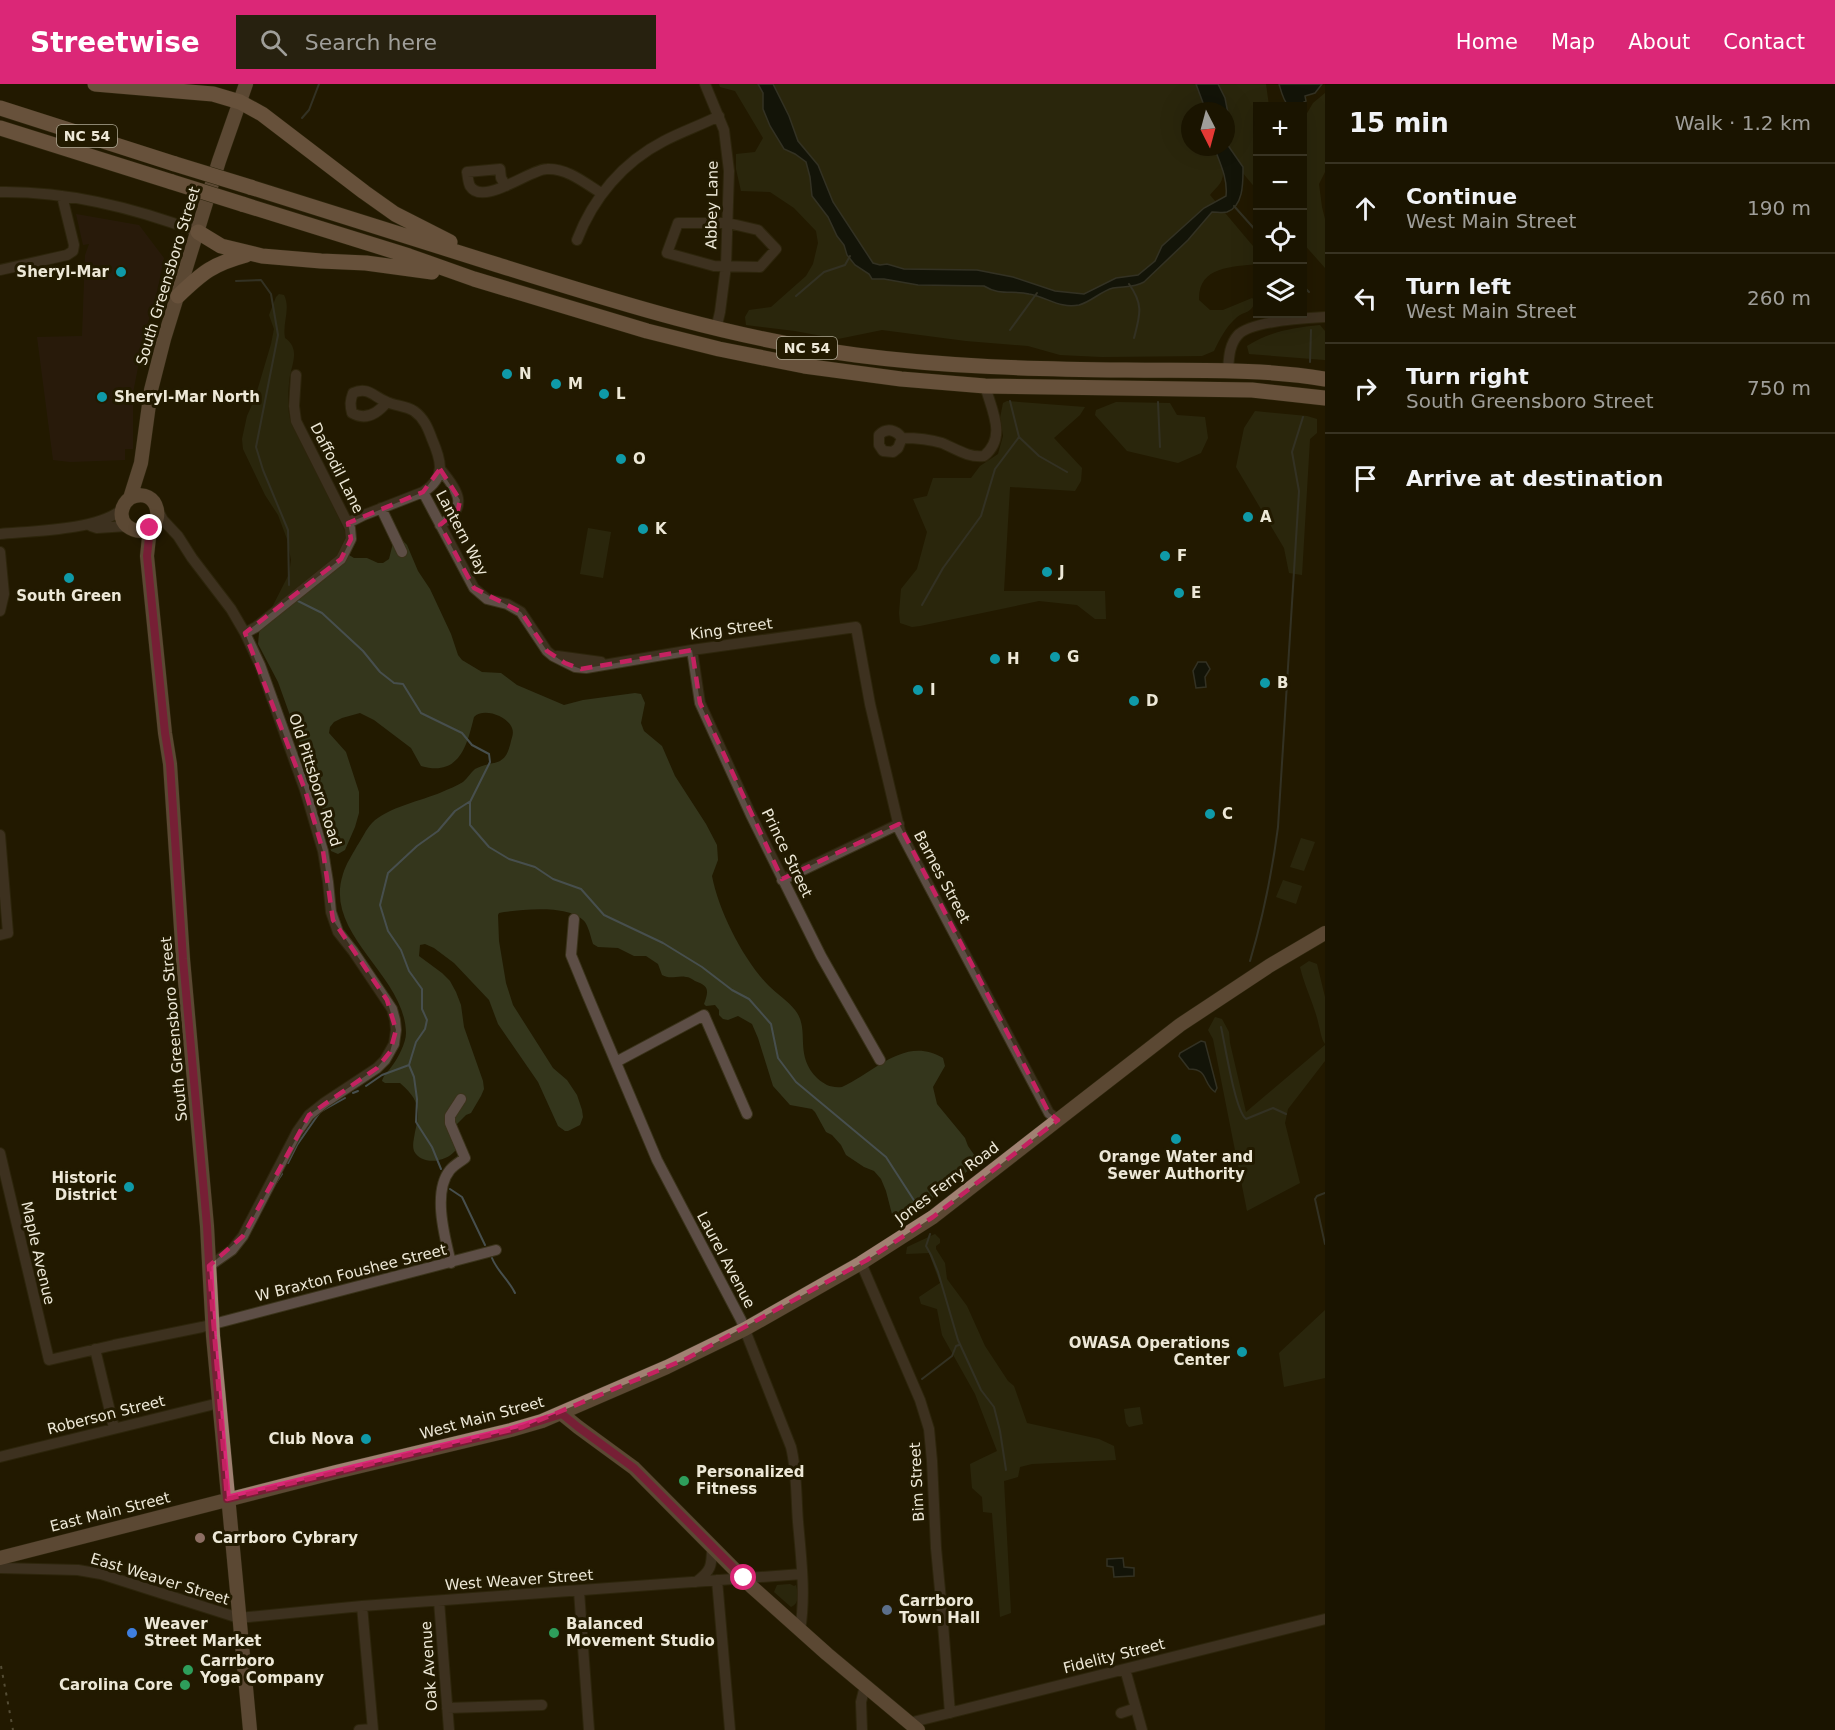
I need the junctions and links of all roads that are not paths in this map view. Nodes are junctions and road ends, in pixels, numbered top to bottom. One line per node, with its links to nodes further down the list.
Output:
1 (94, 84): 4 (highway)
2 (246, 84): 4 (main road, South Greensboro Street)
3 (705, 84): 6 (street, Abbey Lane)
4 (240, 102): 13 (main road, South Greensboro Street); 16 (highway)
5 (0, 108): 16 (highway, NC 54, bridge)
6 (719, 116): 10 (street); 12 (street, Abbey Lane)
7 (0, 128): 19 (highway, NC 54, bridge)
8 (506, 186): 10 (street)
9 (0, 192): 11 (street)
10 (601, 193): 14 (street)
11 (62, 196): 13 (street); 18 (street)
12 (728, 223): 17 (street, Abbey Lane); 17 (street); 17 (street)
13 (198, 232): 15 (highway); 20 (main road, South Greensboro Street)
14 (577, 240)
15 (249, 254): 19 (highway); 20 (highway)
16 (496, 264): 23 (highway, NC 54)
17 (726, 266): 23 (street, Abbey Lane)
18 (0, 270)
19 (474, 279): 22 (highway, NC 54)
20 (178, 296): 36 (main road, South Greensboro Street)
21 (1325, 317): 26 (street)
22 (618, 322): 23 (highway); 24 (highway, NC 54)
23 (716, 329): 25 (highway, NC 54)
24 (719, 349): 25 (highway); 30 (highway, NC 54)
25 (860, 356): 26 (highway, NC 54)
26 (1228, 370): 27 (highway, NC 54); 31 (highway)
27 (1286, 374): 29 (highway, NC 54); 32 (highway)
28 (297, 375): 43 (street, Daffodil Lane)
29 (1325, 379)
30 (985, 386): 31 (highway, NC 54); 35 (street)
31 (1172, 389): 32 (highway, NC 54)
32 (1222, 390): 33 (highway, NC 54)
33 (1325, 398)
34 (387, 402): 37 (street)
35 (902, 438)
36 (141, 463): 39 (main road, South Greensboro Street); 40 (main road, South Greensboro Street)
37 (440, 469): 38 (street); 45 (street)
38 (423, 492): 41 (street); 45 (street, Lantern Way)
39 (130, 498): 40 (main road); 42 (main road)
40 (153, 504): 47 (main road); 48 (street, Old Pittsboro Road)
41 (381, 508): 43 (street); 51 (street)
42 (121, 510): 44 (street); 46 (main road)
43 (348, 523): 55 (street, Daffodil Lane)
44 (87, 525): 46 (street); 49 (street)
45 (440, 525): 57 (street, Lantern Way)
46 (129, 527): 47 (main road); 52 (main road, South Greensboro Street)
47 (151, 527): 48 (street); 52 (main road, South Greensboro Street)
48 (169, 528): 55 (street, Old Pittsboro Road)
49 (0, 534)
50 (0, 552): 53 (street)
51 (402, 552)
52 (147, 556): 73 (main road, South Greensboro Street)
53 (0, 611)
54 (856, 627): 56 (street, King Street); 58 (street, Barnes Street)
55 (245, 633): 73 (street, Old Pittsboro Road)
56 (692, 650): 57 (street, King Street); 60 (street, Prince Street)
57 (611, 663)
58 (899, 824): 60 (street); 68 (street, Barnes Street)
59 (0, 835): 63 (street)
60 (782, 880): 64 (street, Prince Street)
61 (574, 919): 65 (street, Laurel Avenue)
62 (1325, 933): 68 (main road, Jones Ferry Road)
63 (4, 934)
64 (880, 1060)
65 (616, 1062): 67 (street); 75 (street, Laurel Avenue)
66 (460, 1099): 71 (street)
67 (747, 1114)
68 (1058, 1120): 72 (main road, Jones Ferry Road)
69 (0, 1153): 77 (street, Maple Avenue)
70 (496, 1250): 71 (street, W Braxton Foushee Street)
71 (451, 1263): 74 (street, W Braxton Foushee Street)
72 (861, 1263): 75 (main road, Jones Ferry Road); 101 (street, Bim Street)
73 (209, 1266): 74 (main road, South Greensboro Street)
74 (212, 1324): 76 (street, W Braxton Foushee Street); 78 (main road, South Greensboro Street)
75 (745, 1329): 79 (main road, Jones Ferry Road); 86 (street, Laurel Avenue)
76 (95, 1349): 77 (street, W Braxton Foushee Street); 80 (street)
77 (49, 1360)
78 (219, 1403): 80 (street, Roberson Street); 82 (main road, South Greensboro Street)
79 (562, 1414): 82 (main road, West Main Street); 83 (main road, West Main Street)
80 (114, 1428): 81 (street, Roberson Street)
81 (0, 1457)
82 (227, 1499): 84 (main road, East Main Street); 93 (main road, South Greensboro Street)
83 (712, 1547): 87 (main road, West Main Street); 89 (street)
84 (0, 1558)
85 (0, 1568): 93 (street, East Weaver Street)
86 (802, 1574): 87 (street, West Weaver Street); 95 (street, Laurel Avenue)
87 (744, 1578): 88 (street, West Weaver Street); 95 (main road, West Main Street)
88 (717, 1580): 89 (street, West Weaver Street); 109 (street)
89 (695, 1582): 90 (street, West Weaver Street)
90 (579, 1591): 91 (street, West Weaver Street); 108 (street)
91 (439, 1600): 92 (street, West Weaver Street); 99 (street, Oak Avenue)
92 (362, 1606): 93 (street, West Weaver Street); 106 (street)
93 (239, 1618): 104 (main road, South Greensboro Street)
94 (1325, 1619): 96 (street, Fidelity Street)
95 (800, 1630): 97 (main road, West Main Street)
96 (1125, 1669): 100 (street); 101 (street, Fidelity Street)
97 (865, 1686): 103 (main road, West Main Street); 110 (street)
98 (542, 1705): 99 (street)
99 (447, 1708): 107 (street, Oak Avenue)
100 (1136, 1708): 102 (street); 111 (street)
101 (950, 1713): 103 (street, Fidelity Street)
102 (1121, 1713)
103 (914, 1726)
104 (250, 1730)
105 (359, 1730): 106 (street)
106 (372, 1730)
107 (449, 1730)
108 (590, 1730)
109 (730, 1730)
110 (862, 1730)
111 (1143, 1730)

